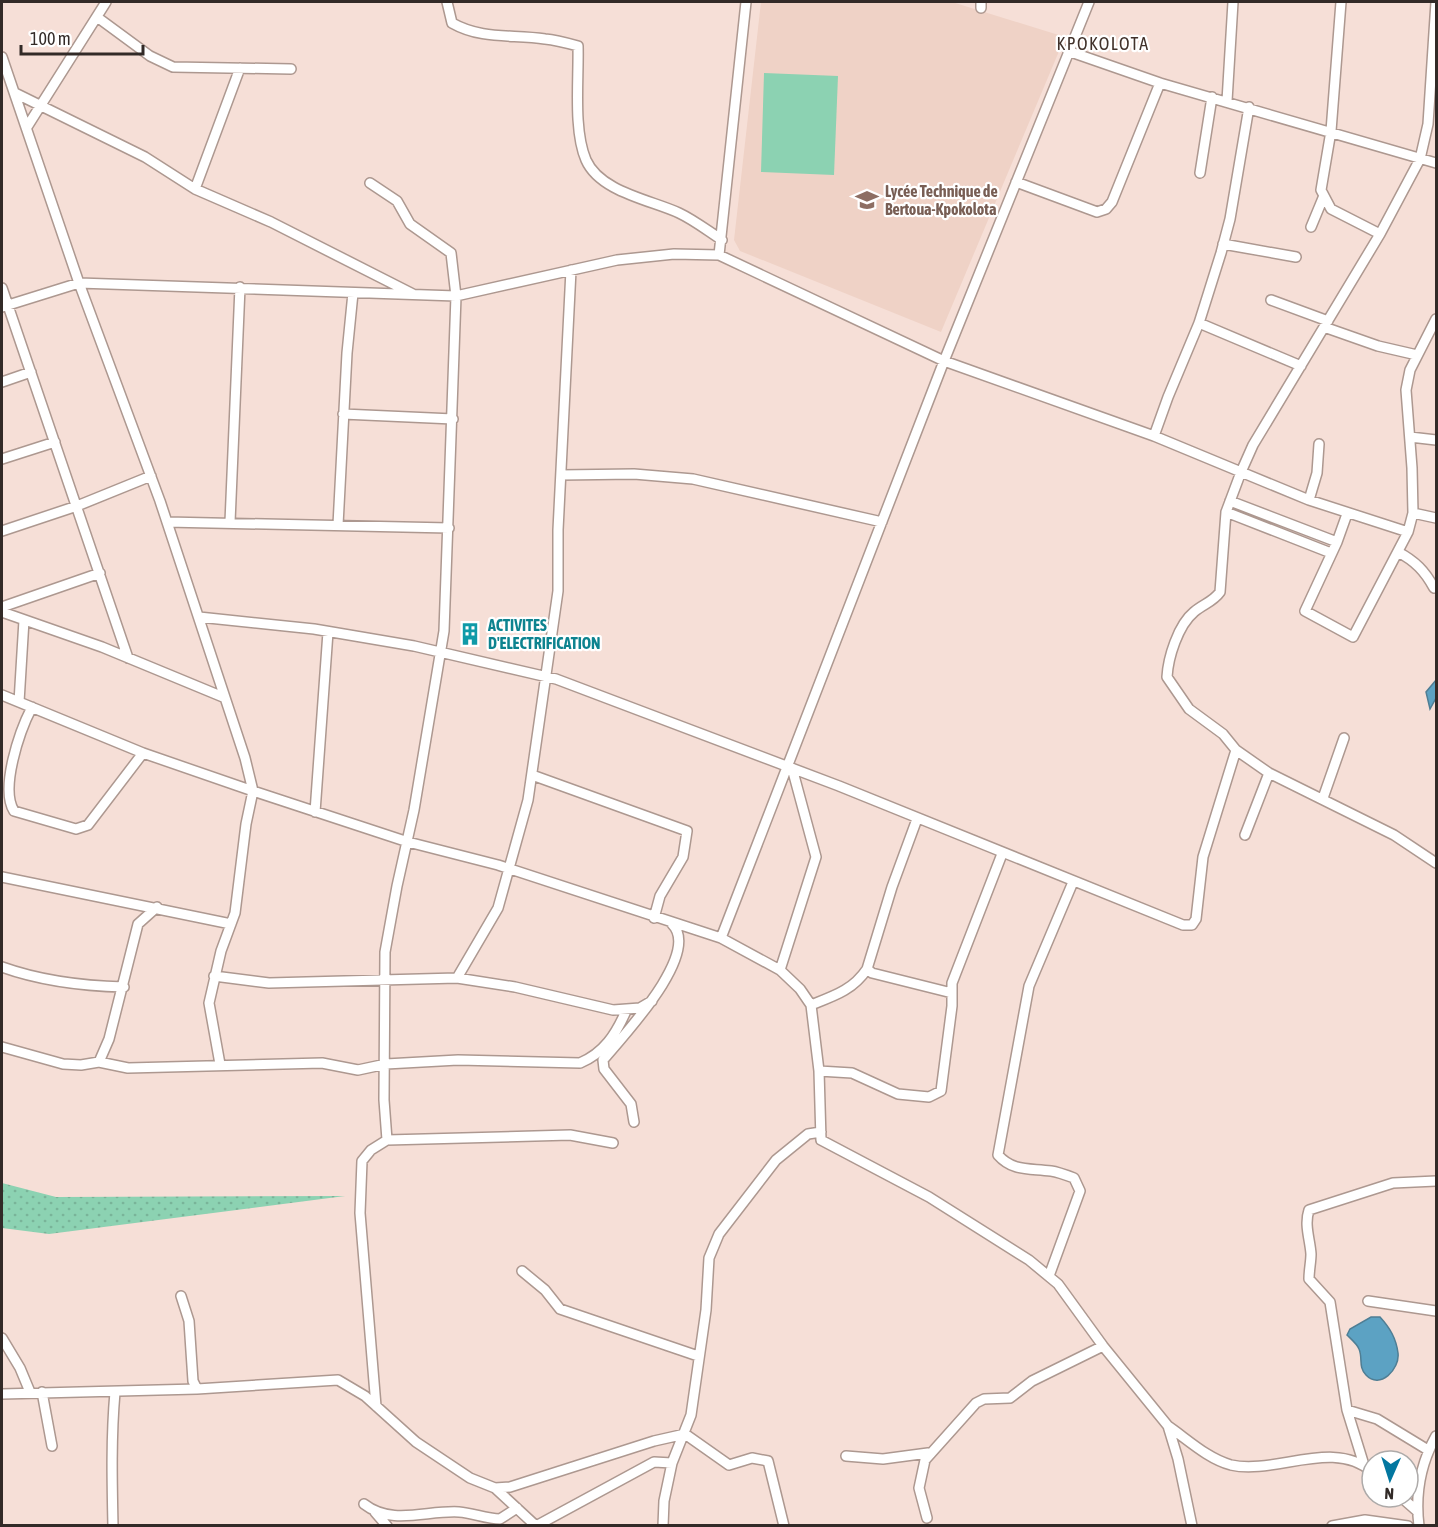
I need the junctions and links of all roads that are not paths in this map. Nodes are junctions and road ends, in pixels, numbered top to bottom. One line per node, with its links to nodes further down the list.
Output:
1 (106, 2): 8 (street)
2 (447, 2): 31 (street)
3 (746, 2): 31 (street)
4 (1089, 2): 10 (street)
5 (1233, 2): 17 (street)
6 (1341, 2): 21 (street)
7 (1436, 2): 9 (street)
8 (97, 17): 12 (street); 18 (street)
9 (1435, 46): 22 (street)
10 (1068, 51): 14 (street); 25 (street)
11 (2, 57): 15 (street)
12 (240, 68): 13 (street); 27 (street)
13 (291, 69)
14 (1160, 83): 16 (street); 25 (street)
15 (15, 93): 18 (street); 20 (street)
16 (1212, 97): 17 (street); 24 (street)
17 (1227, 101): 19 (street)
18 (42, 104): 20 (street); 27 (street)
19 (1249, 107): 21 (street); 32 (street)
20 (27, 127): 36 (street)
21 (1331, 131): 22 (street); 28 (street)
22 (1420, 159): 23 (street); 30 (street)
23 (1437, 162)
24 (1200, 173)
25 (1016, 182): 48 (street)
26 (370, 183): 41 (street)
27 (195, 189): 40 (street)
28 (1323, 198): 29 (street); 30 (street)
29 (1311, 227)
30 (1380, 234): 46 (street)
31 (722, 240): 33 (street)
32 (1223, 244): 34 (street); 45 (street)
33 (720, 255): 35 (street); 48 (street)
34 (1296, 257)
35 (571, 270): 41 (street); 61 (street)
36 (79, 283): 37 (street); 43 (street); 62 (street)
37 (240, 287): 39 (street); 71 (street)
38 (2, 288): 43 (street)
39 (353, 293): 40 (street); 52 (street)
40 (415, 295): 41 (street)
41 (456, 296): 53 (street)
42 (1271, 300): 46 (street)
43 (5, 306): 50 (street)
44 (1437, 320): 47 (street)
45 (1199, 323): 49 (street); 54 (street)
46 (1326, 324): 47 (street); 49 (street)
47 (1417, 355): 55 (street)
48 (944, 362): 54 (street); 72 (street)
49 (1301, 366): 60 (street)
50 (31, 372): 51 (street); 57 (street)
51 (2, 381)
52 (343, 414): 53 (street); 73 (street)
53 (453, 419): 74 (street)
54 (1154, 436): 60 (street)
55 (1410, 437): 56 (street); 67 (street)
56 (1437, 441)
57 (55, 442): 59 (street); 65 (street)
58 (1319, 444): 63 (street)
59 (2, 459)
60 (1241, 472): 63 (street); 64 (street)
61 (561, 475): 72 (street); 89 (street)
62 (151, 476): 65 (street); 70 (street)
63 (1309, 500): 68 (street)
64 (1230, 501): 66 (street); 77 (street)
65 (77, 506): 75 (street); 80 (street)
66 (1227, 512): 79 (street); 96 (street)
67 (1413, 513): 69 (street); 76 (street)
68 (1347, 514): 76 (street); 77 (street)
69 (1437, 518)
70 (167, 522): 71 (street); 84 (street)
71 (230, 522): 73 (street)
72 (882, 522): 99 (street)
73 (338, 525): 74 (street)
74 (450, 528): 87 (street)
75 (2, 531)
76 (1408, 532): 78 (street)
77 (1337, 542): 79 (street)
78 (1398, 552): 79 (street); 81 (street)
79 (1331, 553)
80 (100, 573): 82 (street); 88 (street)
81 (1434, 588)
82 (2, 607)
83 (2, 612): 85 (street)
84 (199, 617): 86 (street); 91 (street)
85 (24, 620): 88 (street); 92 (street)
86 (328, 632): 87 (street); 104 (street)
87 (442, 652): 89 (street); 107 (street)
88 (128, 658): 91 (street)
89 (547, 677): 99 (street); 101 (street)
90 (2, 695): 92 (street)
91 (223, 697): 102 (street)
92 (19, 702): 93 (street)
93 (32, 707): 95 (street); 97 (street)
94 (1344, 738): 103 (street)
95 (9, 750): 97 (street); 98 (street)
96 (1236, 750): 100 (street); 112 (street)
97 (143, 753): 102 (street)
98 (2, 758)
99 (790, 767): 105 (street); 117 (street); 120 (street)
100 (1269, 773): 103 (street); 106 (street)
101 (532, 775): 110 (street); 114 (street)
102 (253, 791): 104 (street); 115 (street)
103 (1323, 798): 109 (street)
104 (315, 812): 107 (street)
105 (917, 819): 108 (street); 119 (street)
106 (1245, 835)
107 (408, 842): 110 (street); 123 (street)
108 (1002, 854): 112 (street); 125 (street)
109 (1437, 862)
110 (511, 870): 114 (street); 122 (street)
111 (2, 877): 113 (street)
112 (1073, 882): 140 (street)
113 (157, 907): 115 (street); 124 (street)
114 (654, 918): 116 (street)
115 (231, 924): 121 (street)
116 (672, 924): 117 (street); 126 (street)
117 (721, 938): 120 (street)
118 (2, 967): 124 (street)
119 (867, 969): 125 (street); 127 (street)
120 (780, 970): 127 (street)
121 (214, 976): 123 (street); 131 (street)
122 (457, 978): 123 (street); 128 (street)
123 (385, 980): 132 (street)
124 (124, 987): 130 (street)
125 (952, 993): 133 (street)
126 (652, 1001): 128 (street); 134 (street)
127 (811, 1005): 133 (street)
128 (626, 1011): 132 (street)
129 (2, 1047): 130 (street)
130 (99, 1062): 131 (street)
131 (220, 1064): 132 (street)
132 (386, 1064): 136 (street)
133 (819, 1071): 135 (street)
134 (634, 1122)
135 (821, 1132): 140 (street); 146 (street)
136 (387, 1140): 137 (street); 152 (street)
137 (613, 1143)
138 (1437, 1181): 153 (street)
139 (522, 1271): 146 (street)
140 (1049, 1276): 145 (street)
141 (181, 1296): 147 (street)
142 (1368, 1301): 143 (street)
143 (1437, 1311)
144 (2, 1338): 148 (street)
145 (1104, 1346): 154 (street); 160 (street)
146 (698, 1356): 155 (street)
147 (197, 1389): 150 (street); 152 (street)
148 (30, 1392): 149 (street); 151 (street)
149 (42, 1392): 150 (street); 157 (street)
150 (115, 1392): 171 (street)
151 (2, 1394)
152 (376, 1406): 164 (street)
153 (1347, 1410): 158 (street); 159 (street)
154 (1168, 1426): 163 (street); 176 (street)
155 (684, 1434): 162 (street); 164 (street); 175 (street)
156 (1437, 1436): 159 (street)
157 (52, 1446)
158 (1361, 1449)
159 (1428, 1450): 168 (street)
160 (928, 1454): 161 (street); 170 (street)
161 (846, 1456)
162 (672, 1463): 173 (street); 174 (street)
163 (1360, 1466)
164 (495, 1488): 166 (street)
165 (364, 1504): 169 (street)
166 (517, 1508): 169 (street); 173 (street)
167 (1415, 1509): 168 (street)
168 (1417, 1511): 179 (street)
169 (375, 1512): 172 (street)
170 (927, 1518)
171 (114, 1526)
172 (387, 1526)
173 (536, 1526)
174 (663, 1526)
175 (784, 1526)
176 (1192, 1526)
177 (1332, 1526): 178 (street)
178 (1408, 1526)
179 (1419, 1526)

